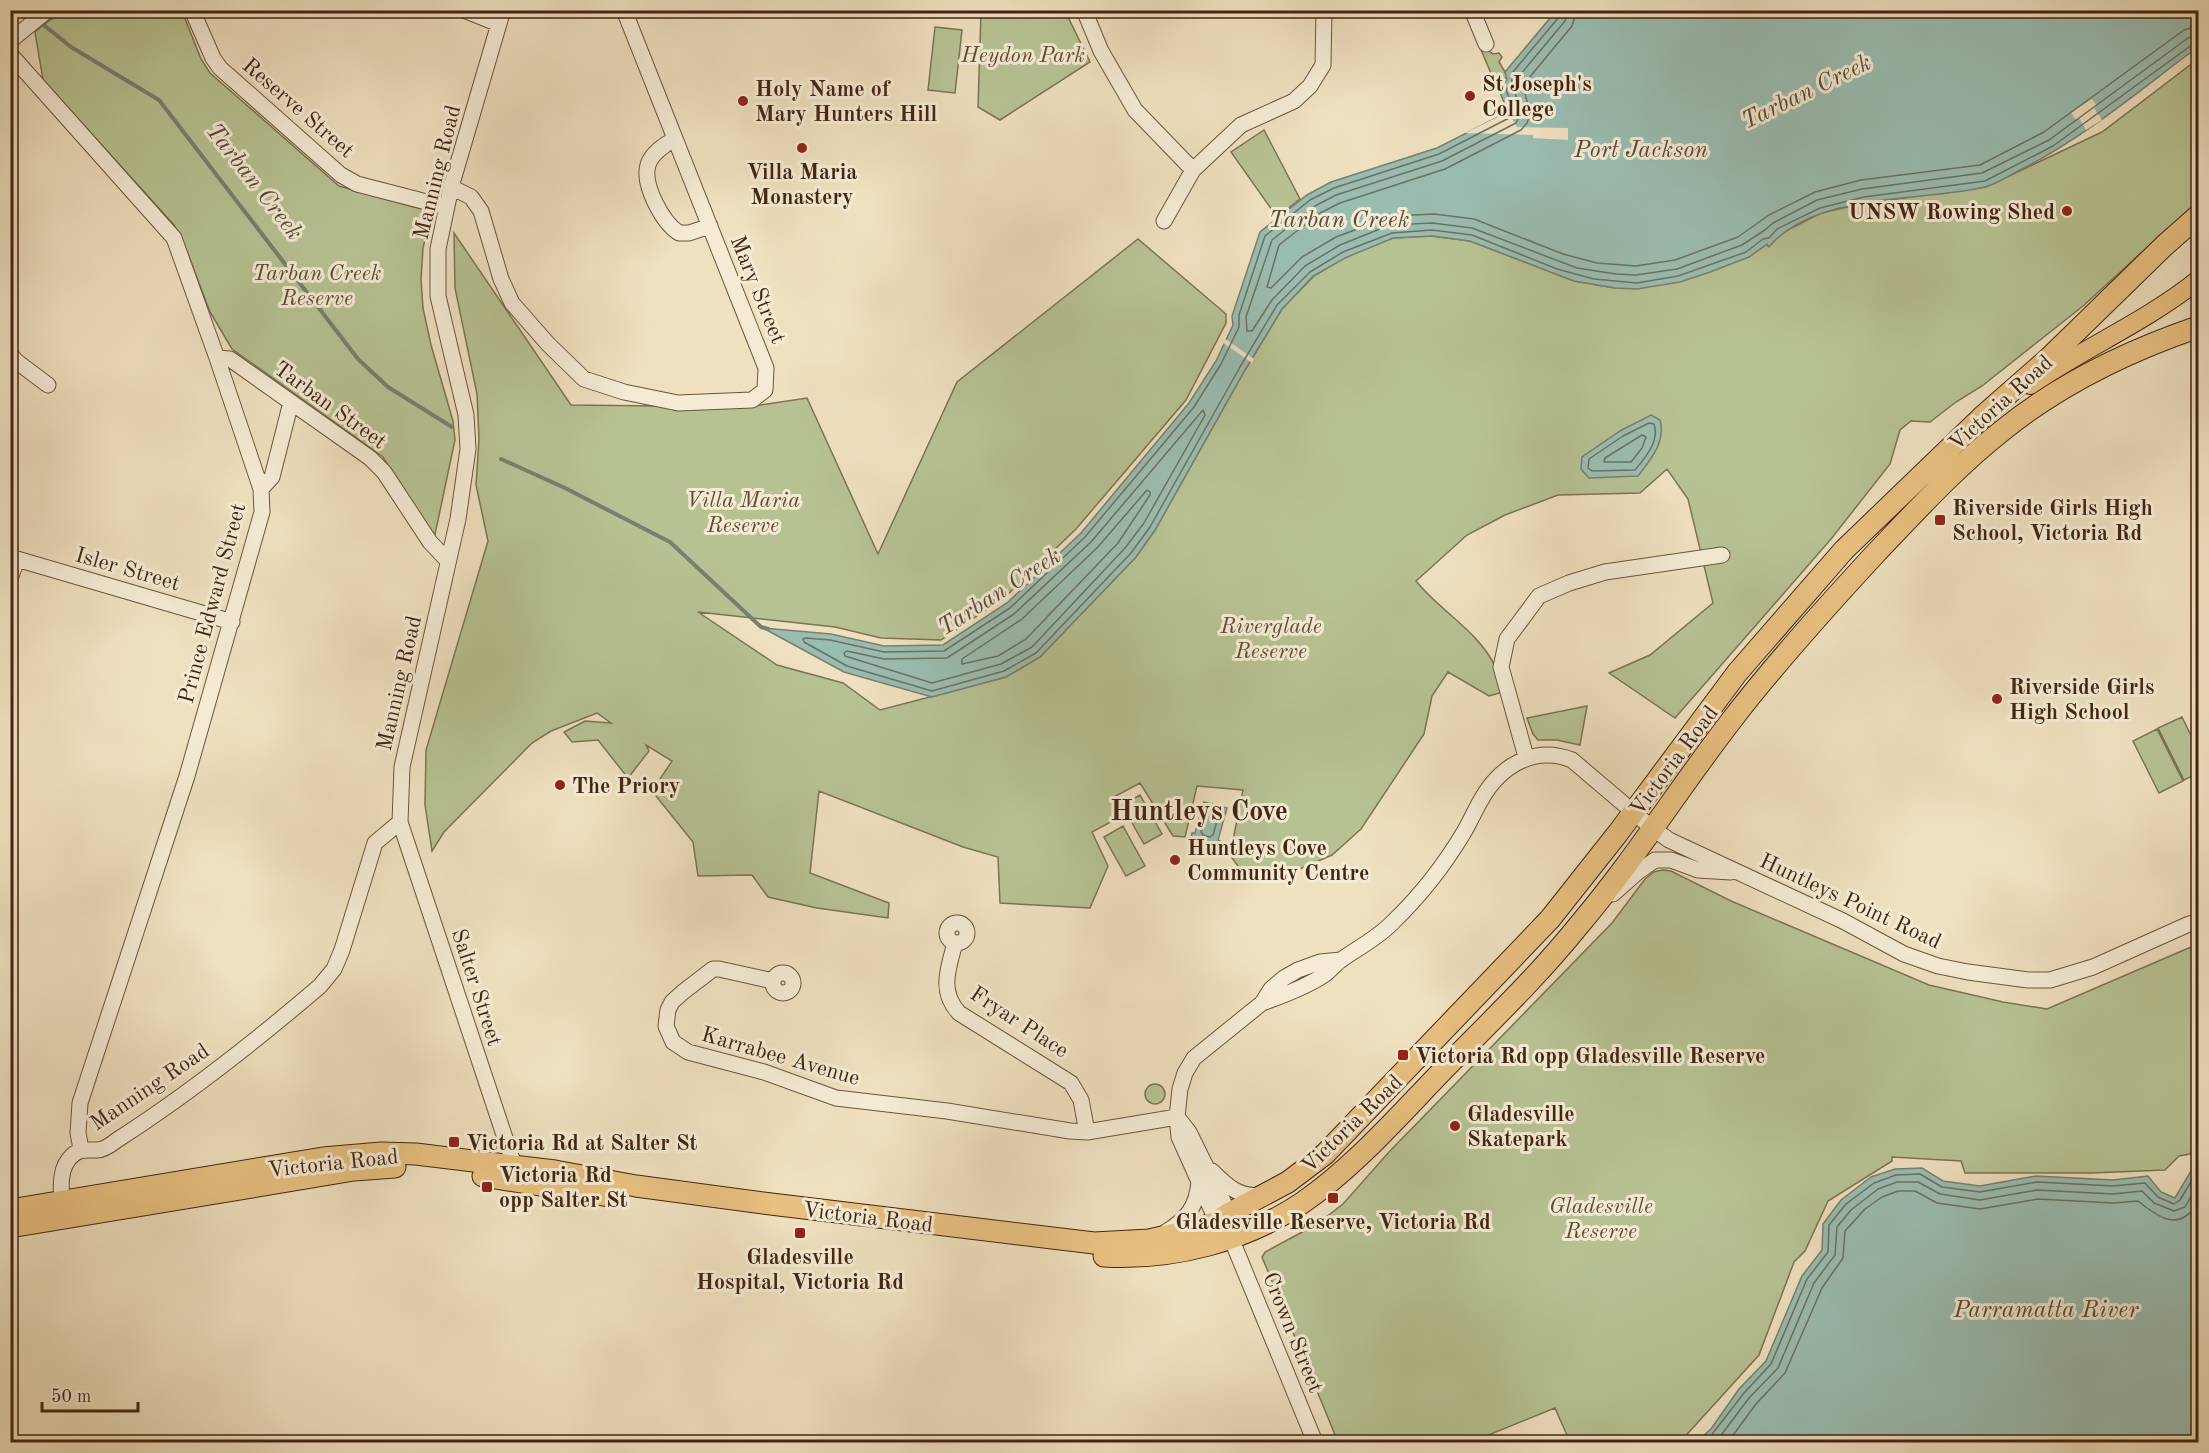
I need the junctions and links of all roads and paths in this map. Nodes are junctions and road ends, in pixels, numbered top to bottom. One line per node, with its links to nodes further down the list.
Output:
1 (48, 10): 9 (street)
2 (192, 10): 15 (street, Reserve Street)
3 (464, 10): 8 (street)
4 (624, 10): 12 (street, Mary Street)
5 (1084, 10): 13 (street)
6 (1324, 10): 13 (street)
7 (1472, 10): 10 (street)
8 (501, 17): 14 (street, Manning Road)
9 (10, 41)
10 (1486, 44)
11 (10, 54): 22 (street, Prince Edward Street)
12 (675, 140): 18 (street, Mary Street); 18 (street, Mary Street)
13 (1193, 170): 17 (street)
14 (451, 187): 15 (street, Manning Road); 18 (street, Mary Street)
15 (446, 207): 29 (street, Manning Road)
16 (2199, 216): 25 (highway, Victoria Road)
17 (1164, 221)
18 (710, 226)
19 (2199, 280): 25 (main road)
20 (2199, 327): 35 (highway, Victoria Road)
21 (10, 354): 23 (street)
22 (217, 358): 24 (street, Tarban Street); 26 (street, Prince Edward Street)
23 (48, 385)
24 (291, 402): 26 (street); 29 (street, Tarban Street)
25 (1957, 441): 33 (highway, Victoria Road)
26 (261, 489): 31 (street, Prince Edward Street)
27 (1722, 555): 32 (street)
28 (14, 558): 30 (street); 31 (street, Isler Street)
29 (448, 561): 34 (street, Manning Road)
30 (10, 579)
31 (232, 622): 43 (street, Prince Edward Street)
32 (1526, 757): 33 (street, Huntleys Point Road); 41 (street)
33 (1634, 812): 35 (street, Huntleys Point Road); 46 (highway, Victoria Road)
34 (400, 822): 43 (street, Manning Road); 45 (street, Salter Street)
35 (1652, 828): 36 (street, Huntleys Point Road); 38 (highway, Victoria Road)
36 (1740, 873): 37 (street, Huntleys Point Road); 38 (street)
37 (2199, 922)
38 (1580, 924): 52 (highway, Victoria Road)
39 (955, 943): 42 (street, Fryar Place)
40 (773, 981): 42 (street, Karrabee Avenue)
41 (1177, 1117): 42 (street, Karrabee Avenue); 44 (street); 47 (street)
42 (1088, 1132)
43 (81, 1149): 49 (street, Manning Road)
44 (1205, 1165): 46 (street); 50 (street)
45 (514, 1166): 49 (highway, Victoria Road); 53 (highway, Victoria Road)
46 (1292, 1179): 50 (highway, Victoria Road)
47 (1199, 1181): 50 (street); 53 (street)
48 (10, 1210): 49 (highway, Victoria Road)
49 (64, 1210): 51 (highway, Victoria Road); 52 (highway, Victoria Road)
50 (1222, 1218): 52 (street, Crown Street); 53 (highway, Victoria Road)
51 (10, 1227)
52 (1231, 1238): 54 (street, Crown Street)
53 (1149, 1240)
54 (1315, 1443)

